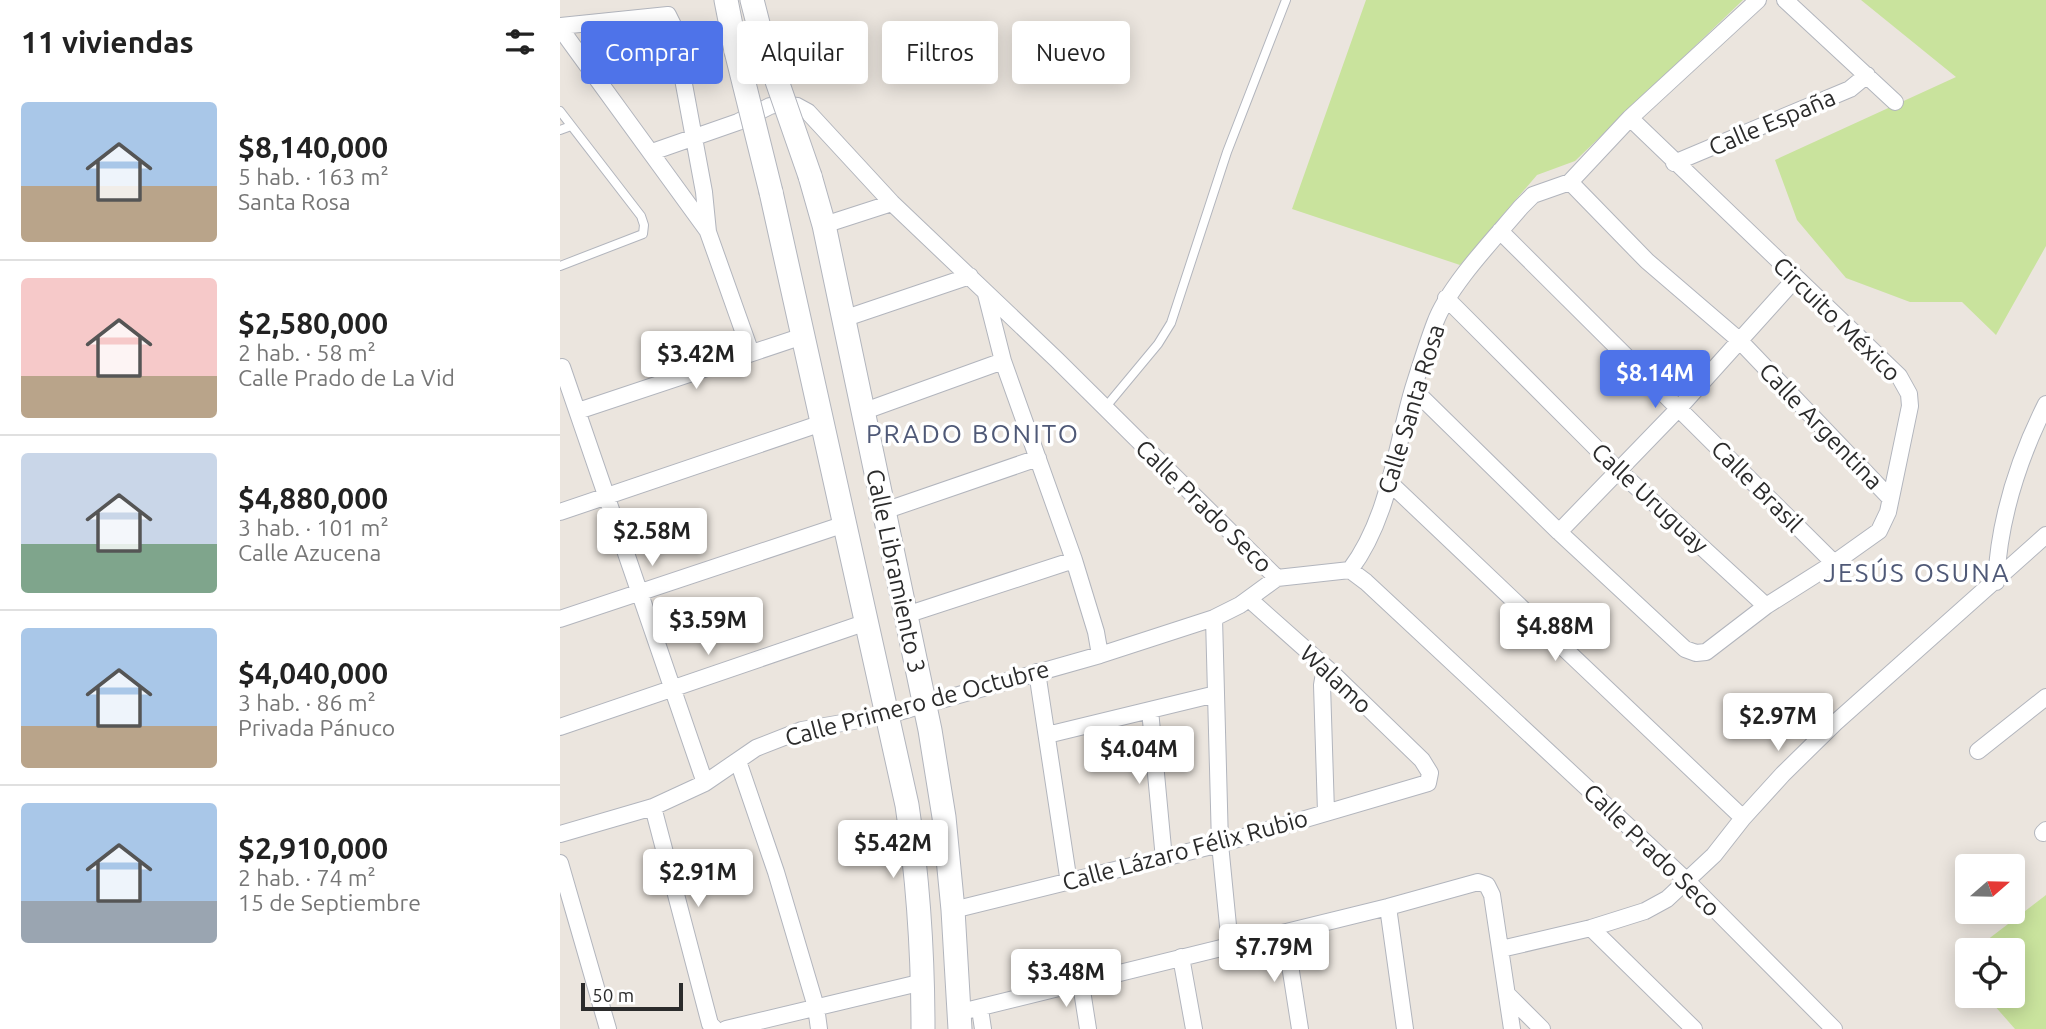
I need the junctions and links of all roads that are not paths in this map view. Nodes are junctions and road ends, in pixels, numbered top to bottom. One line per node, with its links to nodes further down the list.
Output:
1 (726, 0): 27 (street, Calle Libramiento 3, bridge)
2 (752, 0): 18 (street, Calle Libramiento 3, bridge)
3 (1286, 0): 35 (lane)
4 (1758, 0): 10 (street, Calle Santa Rosa)
5 (1785, 0): 7 (street)
6 (560, 27): 13 (street); 14 (street)
7 (1867, 75): 8 (street); 15 (street, Calle España)
8 (1895, 102)
9 (560, 111): 11 (lane)
10 (1630, 118): 15 (street, Circuito México); 16 (street, Calle Santa Rosa)
11 (571, 125): 12 (lane); 21 (lane)
12 (560, 130)
13 (693, 138): 14 (street, Calle Prado Seco); 17 (street, Calle Prado Seco); 20 (street)
14 (652, 152): 20 (street)
15 (1674, 163): 23 (street, Circuito México)
16 (1570, 182): 19 (street, Calle Santa Rosa); 28 (street, Calle Argentina)
17 (892, 203): 18 (street); 22 (street, Calle Prado Seco)
18 (824, 225): 26 (street, Calle Libramiento 3)
19 (1500, 231): 25 (street, Calle Santa Rosa); 34 (street, Calle Brasil)
20 (708, 232): 29 (street)
21 (560, 266)
22 (970, 276): 24 (street, Calle Prado Seco); 26 (street)
23 (1796, 278): 28 (street); 43 (street, Circuito México)
24 (986, 293): 30 (street); 35 (street, Calle Prado Seco)
25 (1446, 298): 32 (street, Calle Santa Rosa); 40 (street, Calle Uruguay)
26 (843, 319): 37 (street, Calle Libramiento 3)
27 (803, 336): 29 (street); 38 (street, Calle Libramiento 3)
28 (1739, 340): 34 (street); 43 (street, Calle Argentina)
29 (751, 353): 36 (street)
30 (1003, 361): 37 (street); 39 (street)
31 (562, 367): 36 (street)
32 (1413, 389): 41 (street, Calle Santa Rosa); 47 (street)
33 (2046, 404): 53 (street)
34 (1679, 408): 40 (street); 50 (street, Calle Brasil)
35 (1104, 409): 52 (street, Calle Prado Seco)
36 (578, 411): 42 (street)
37 (862, 412): 45 (street, Calle Libramiento 3)
38 (822, 423): 42 (street); 46 (street, Calle Libramiento 3)
39 (1038, 458): 45 (street); 49 (street)
40 (1618, 470): 47 (street); 56 (street, Calle Uruguay)
41 (1390, 482): 51 (street, Calle Santa Rosa); 78 (street)
42 (607, 496): 44 (street); 54 (street)
43 (1890, 498): 50 (street, Circuito México)
44 (560, 512)
45 (884, 512): 57 (street, Calle Libramiento 3)
46 (845, 524): 54 (street); 60 (street, Calle Libramiento 3)
47 (1559, 532): 56 (street, Circuito México)
48 (2046, 535): 53 (street)
49 (1074, 559): 57 (street); 61 (street)
50 (1834, 563): 56 (street, Circuito México)
51 (1350, 570): 52 (street, Calle Prado Seco); 83 (street, Calle Prado Seco)
52 (1277, 578): 55 (street, Calle Primero de Octubre)
53 (1996, 582): 78 (street)
54 (640, 591): 59 (street); 64 (street)
55 (1249, 599): 58 (street, Calle Primero de Octubre); 62 (street, Walamo)
56 (1766, 606)
57 (906, 615): 67 (street, Calle Libramiento 3)
58 (1214, 618): 61 (street, Calle Primero de Octubre); 65 (street)
59 (560, 619)
60 (867, 622): 64 (street); 69 (street, Calle Libramiento 3)
61 (1100, 655): 63 (street, Calle Primero de Octubre)
62 (1330, 671): 75 (street, Walamo); 77 (street)
63 (1037, 672): 67 (street, Calle Primero de Octubre); 71 (street)
64 (673, 688): 70 (street); 74 (street)
65 (1216, 694): 68 (street); 80 (street)
66 (2046, 697): 72 (street)
67 (925, 703): 69 (street, Calle Primero de Octubre); 86 (street, Calle Libramiento 3)
68 (1150, 710): 71 (street); 81 (street)
69 (888, 715): 73 (street, Calle Primero de Octubre); 92 (street, Calle Libramiento 3)
70 (560, 727)
71 (1047, 734): 84 (street)
72 (1978, 751)
73 (738, 761): 74 (street, Calle Primero de Octubre); 95 (street)
74 (705, 783): 76 (street, Calle Primero de Octubre)
75 (1417, 787): 77 (street, Calle Lázaro Félix Rubio)
76 (653, 807): 79 (street, Calle Primero de Octubre); 98 (street)
77 (1326, 812): 80 (street, Calle Lázaro Félix Rubio)
78 (1743, 818): 83 (street)
79 (560, 834)
80 (1220, 845): 81 (street, Calle Lázaro Félix Rubio); 89 (street)
81 (1164, 859): 84 (street, Calle Lázaro Félix Rubio)
82 (560, 863): 97 (street)
83 (1686, 880): 87 (street); 110 (street, Calle Prado Seco)
84 (1069, 883): 86 (street, Calle Lázaro Félix Rubio)
85 (1388, 907): 88 (street); 90 (street); 106 (street)
86 (953, 910): 96 (street, Calle Libramiento 3)
87 (1591, 928): 90 (street); 109 (street)
88 (1284, 933): 89 (street); 105 (street)
89 (1230, 946): 91 (street)
90 (1501, 949): 94 (street)
91 (1181, 957): 93 (street); 104 (street)
92 (923, 982): 95 (street); 101 (street, Calle Libramiento 3)
93 (1081, 984): 96 (street); 103 (street)
94 (1508, 995): 107 (street); 108 (street)
95 (816, 1007): 99 (street); 100 (street)
96 (967, 1017): 102 (street)
97 (608, 1029)
98 (715, 1029)
99 (726, 1029)
100 (819, 1029)
101 (923, 1029)
102 (983, 1029)
103 (1088, 1029)
104 (1194, 1029)
105 (1300, 1029)
106 (1405, 1029)
107 (1512, 1029)
108 (1542, 1029)
109 (1694, 1029)
110 (1834, 1029)

